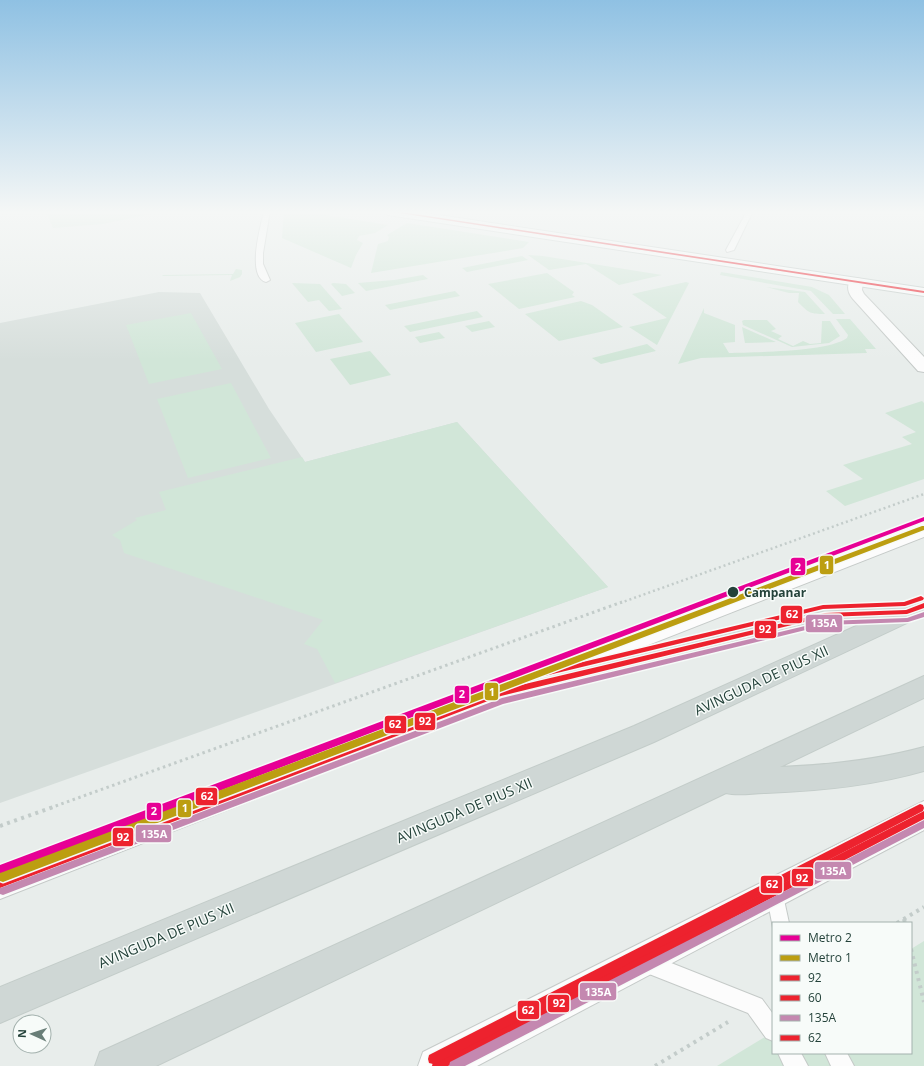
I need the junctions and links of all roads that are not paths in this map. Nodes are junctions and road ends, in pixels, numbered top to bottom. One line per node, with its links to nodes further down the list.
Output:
1 (259, 261): 4 (lane)
2 (759, 261): 3 (street)
3 (854, 275): 5 (street); 6 (street)
4 (266, 280)
5 (924, 292)
6 (924, 367)
7 (924, 529): 10 (street)
8 (916, 608): 10 (main road); 17 (main road, AVINGUDA DE PIUS XII)
9 (924, 686): 12 (main road)
10 (500, 693): 14 (street)
11 (924, 760): 12 (main road)
12 (719, 781): 21 (main road)
13 (924, 815): 15 (street)
14 (0, 884)
15 (778, 907): 16 (street)
16 (640, 961): 18 (lane); 22 (street)
17 (0, 1005)
18 (772, 1030)
19 (789, 1054): 23 (lane)
20 (836, 1054): 24 (lane)
21 (114, 1066)
22 (436, 1066)
23 (797, 1066)
24 (843, 1066)

